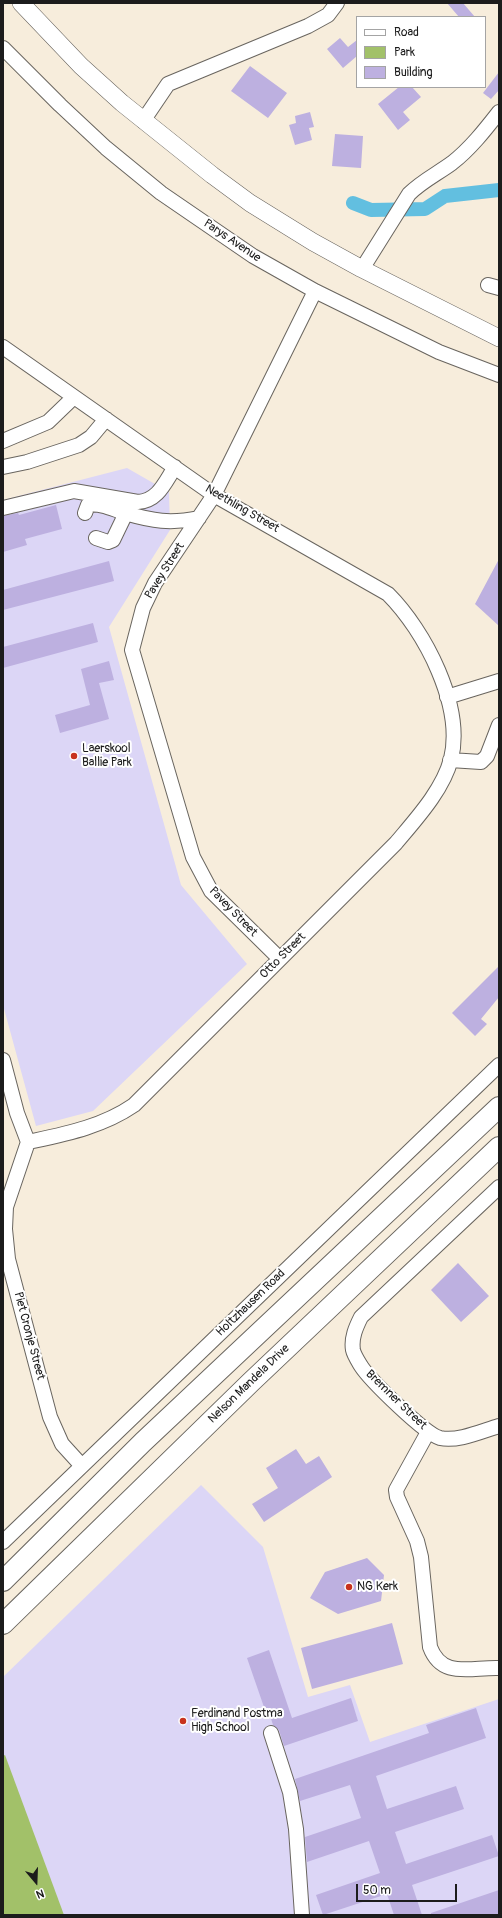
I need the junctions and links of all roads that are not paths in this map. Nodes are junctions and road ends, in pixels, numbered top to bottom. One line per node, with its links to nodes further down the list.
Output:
1 (20, 3): 5 (main road)
2 (337, 3): 5 (street)
3 (3, 48): 7 (street, Parys Avenue)
4 (499, 112): 6 (street)
5 (144, 121): 6 (main road)
6 (362, 269): 8 (main road)
7 (315, 291): 10 (street, Parys Avenue); 16 (street, Pavey Street)
8 (499, 338)
9 (3, 347): 11 (street, Neethling Street)
10 (499, 375)
11 (74, 397): 12 (street, Neethling Street); 13 (street)
12 (106, 419): 14 (street); 15 (street, Neethling Street)
13 (3, 441)
14 (3, 467)
15 (175, 467): 16 (street, Neethling Street); 17 (street)
16 (214, 495): 20 (street, Pavey Street); 23 (street, Neethling Street)
17 (3, 508)
18 (85, 513): 19 (street)
19 (126, 513): 20 (street); 21 (street)
20 (199, 518): 26 (street, Pavey Street)
21 (96, 538)
22 (499, 681): 23 (street)
23 (447, 697): 25 (street, Otto Street)
24 (499, 725): 25 (street)
25 (450, 760): 26 (street, Otto Street)
26 (280, 959): 30 (street, Otto Street)
27 (3, 1060): 30 (street)
28 (499, 1065): 35 (street, Holtzhausen Road)
29 (499, 1107): 37 (highway)
30 (28, 1142): 35 (street, Piet Cronje Street)
31 (499, 1147): 38 (highway, Nelson Mandela Drive)
32 (499, 1186): 34 (street, Bremner Street)
33 (499, 1426): 34 (street, Bremner Street)
34 (428, 1432): 39 (street)
35 (82, 1466): 36 (street, Holtzhausen Road)
36 (3, 1542)
37 (3, 1581)
38 (3, 1624)
39 (499, 1668)
40 (271, 1733): 41 (street)
41 (302, 1915)

